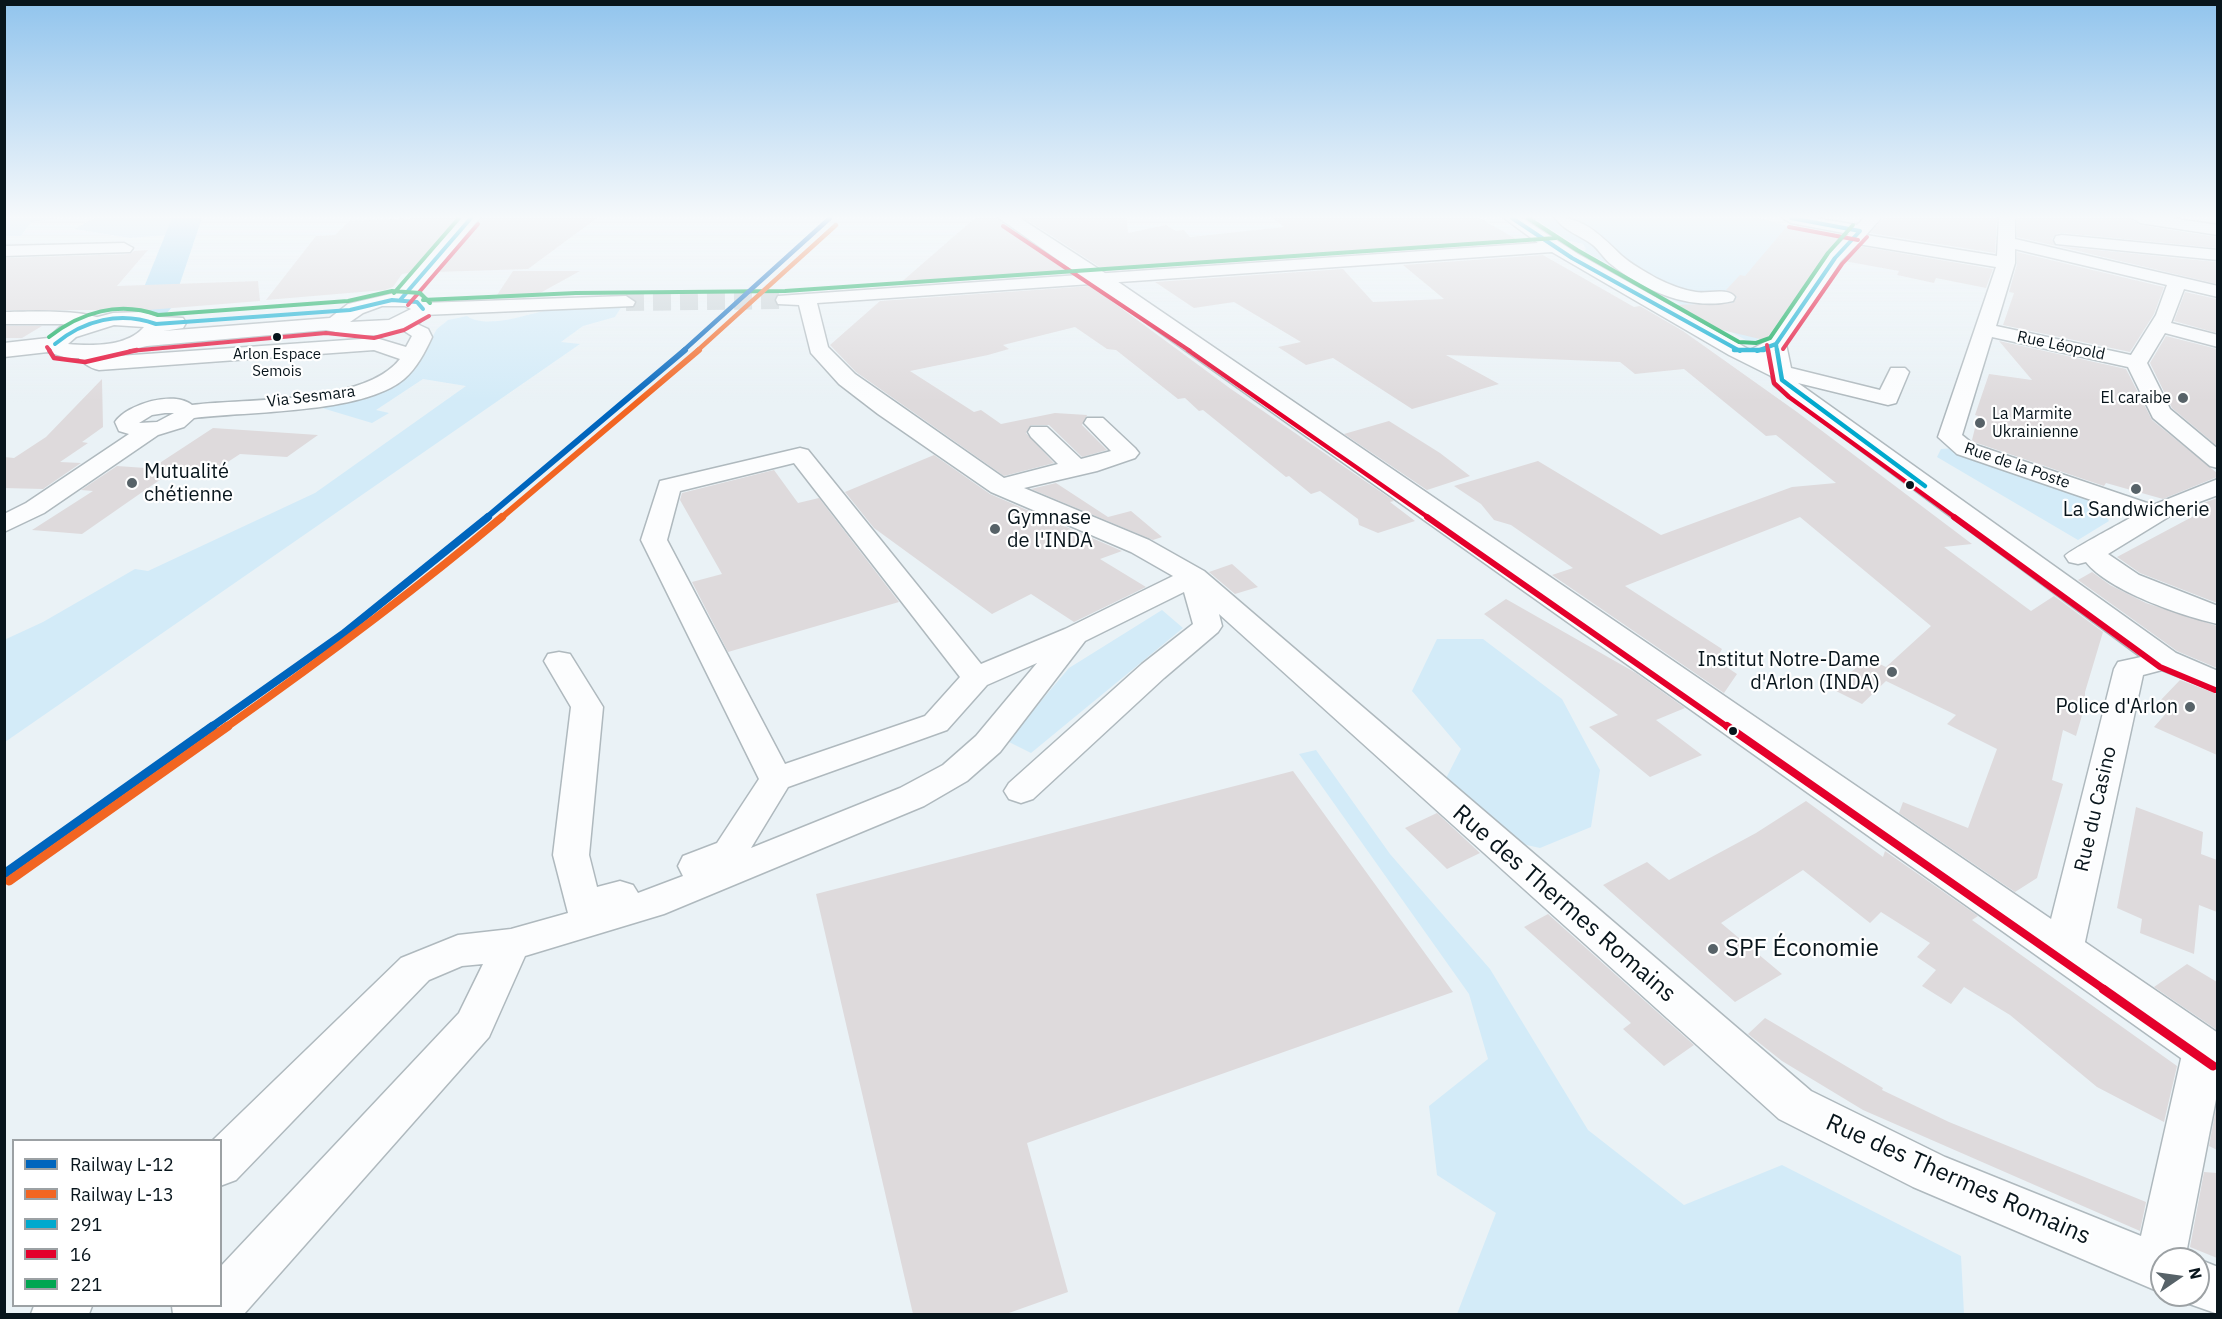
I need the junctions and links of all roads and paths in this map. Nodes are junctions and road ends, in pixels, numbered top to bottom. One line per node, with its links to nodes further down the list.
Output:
1 (1101, 279): 51 (main road)
2 (418, 280): 12 (main road)
3 (1093, 280): 37 (street, Rue des Thermes Romains)
4 (1613, 280): 28 (street)
5 (1649, 280): 11 (street)
6 (1827, 280): 28 (street)
7 (2001, 280): 21 (street, Rue de la Poste)
8 (2139, 280): 9 (street)
9 (2173, 292): 10 (street); 20 (street)
10 (2217, 292)
11 (1726, 297)
12 (401, 299): 14 (main road); 15 (main road)
13 (626, 302): 14 (street)
14 (423, 309): 18 (main road)
15 (345, 317): 18 (main road); 19 (main road); 22 (main road)
16 (4, 318): 17 (street)
17 (96, 323): 19 (main road); 24 (main road)
18 (402, 323): 27 (street)
19 (156, 324): 22 (main road)
20 (2160, 326): 23 (street); 29 (street)
21 (1984, 329): 29 (street, Rue Léopold); 38 (street, Rue de la Poste)
22 (140, 340): 26 (main road)
23 (2217, 341)
24 (55, 344): 25 (main road); 26 (main road)
25 (4, 350)
26 (85, 353): 27 (street)
27 (412, 356): 32 (street, Via Sesmara)
28 (1778, 358): 30 (street); 44 (street)
29 (2137, 363): 34 (street)
30 (1892, 371)
31 (1095, 423): 35 (street)
32 (142, 429): 39 (street); 40 (street)
33 (1039, 432): 35 (street)
34 (2217, 460)
35 (1076, 467): 37 (street)
36 (2217, 486): 38 (street)
37 (1000, 487): 41 (street, Rue des Thermes Romains)
38 (2156, 514): 42 (street)
39 (4, 519)
40 (4, 524)
41 (1194, 577): 43 (street); 49 (street); 55 (street, Rue des Thermes Romains)
42 (2217, 616)
43 (1075, 635): 46 (street); 50 (street)
44 (2165, 660): 47 (street); 51 (street, Rue du Casino)
45 (559, 661): 48 (street)
46 (976, 678): 48 (street); 48 (street)
47 (2217, 682)
48 (776, 779)
49 (1021, 791)
50 (511, 945): 53 (street); 56 (street)
51 (2063, 951): 52 (main road)
52 (2211, 1055): 54 (street)
53 (222, 1163)
54 (2178, 1247)
55 (2150, 1263)
56 (222, 1303)

